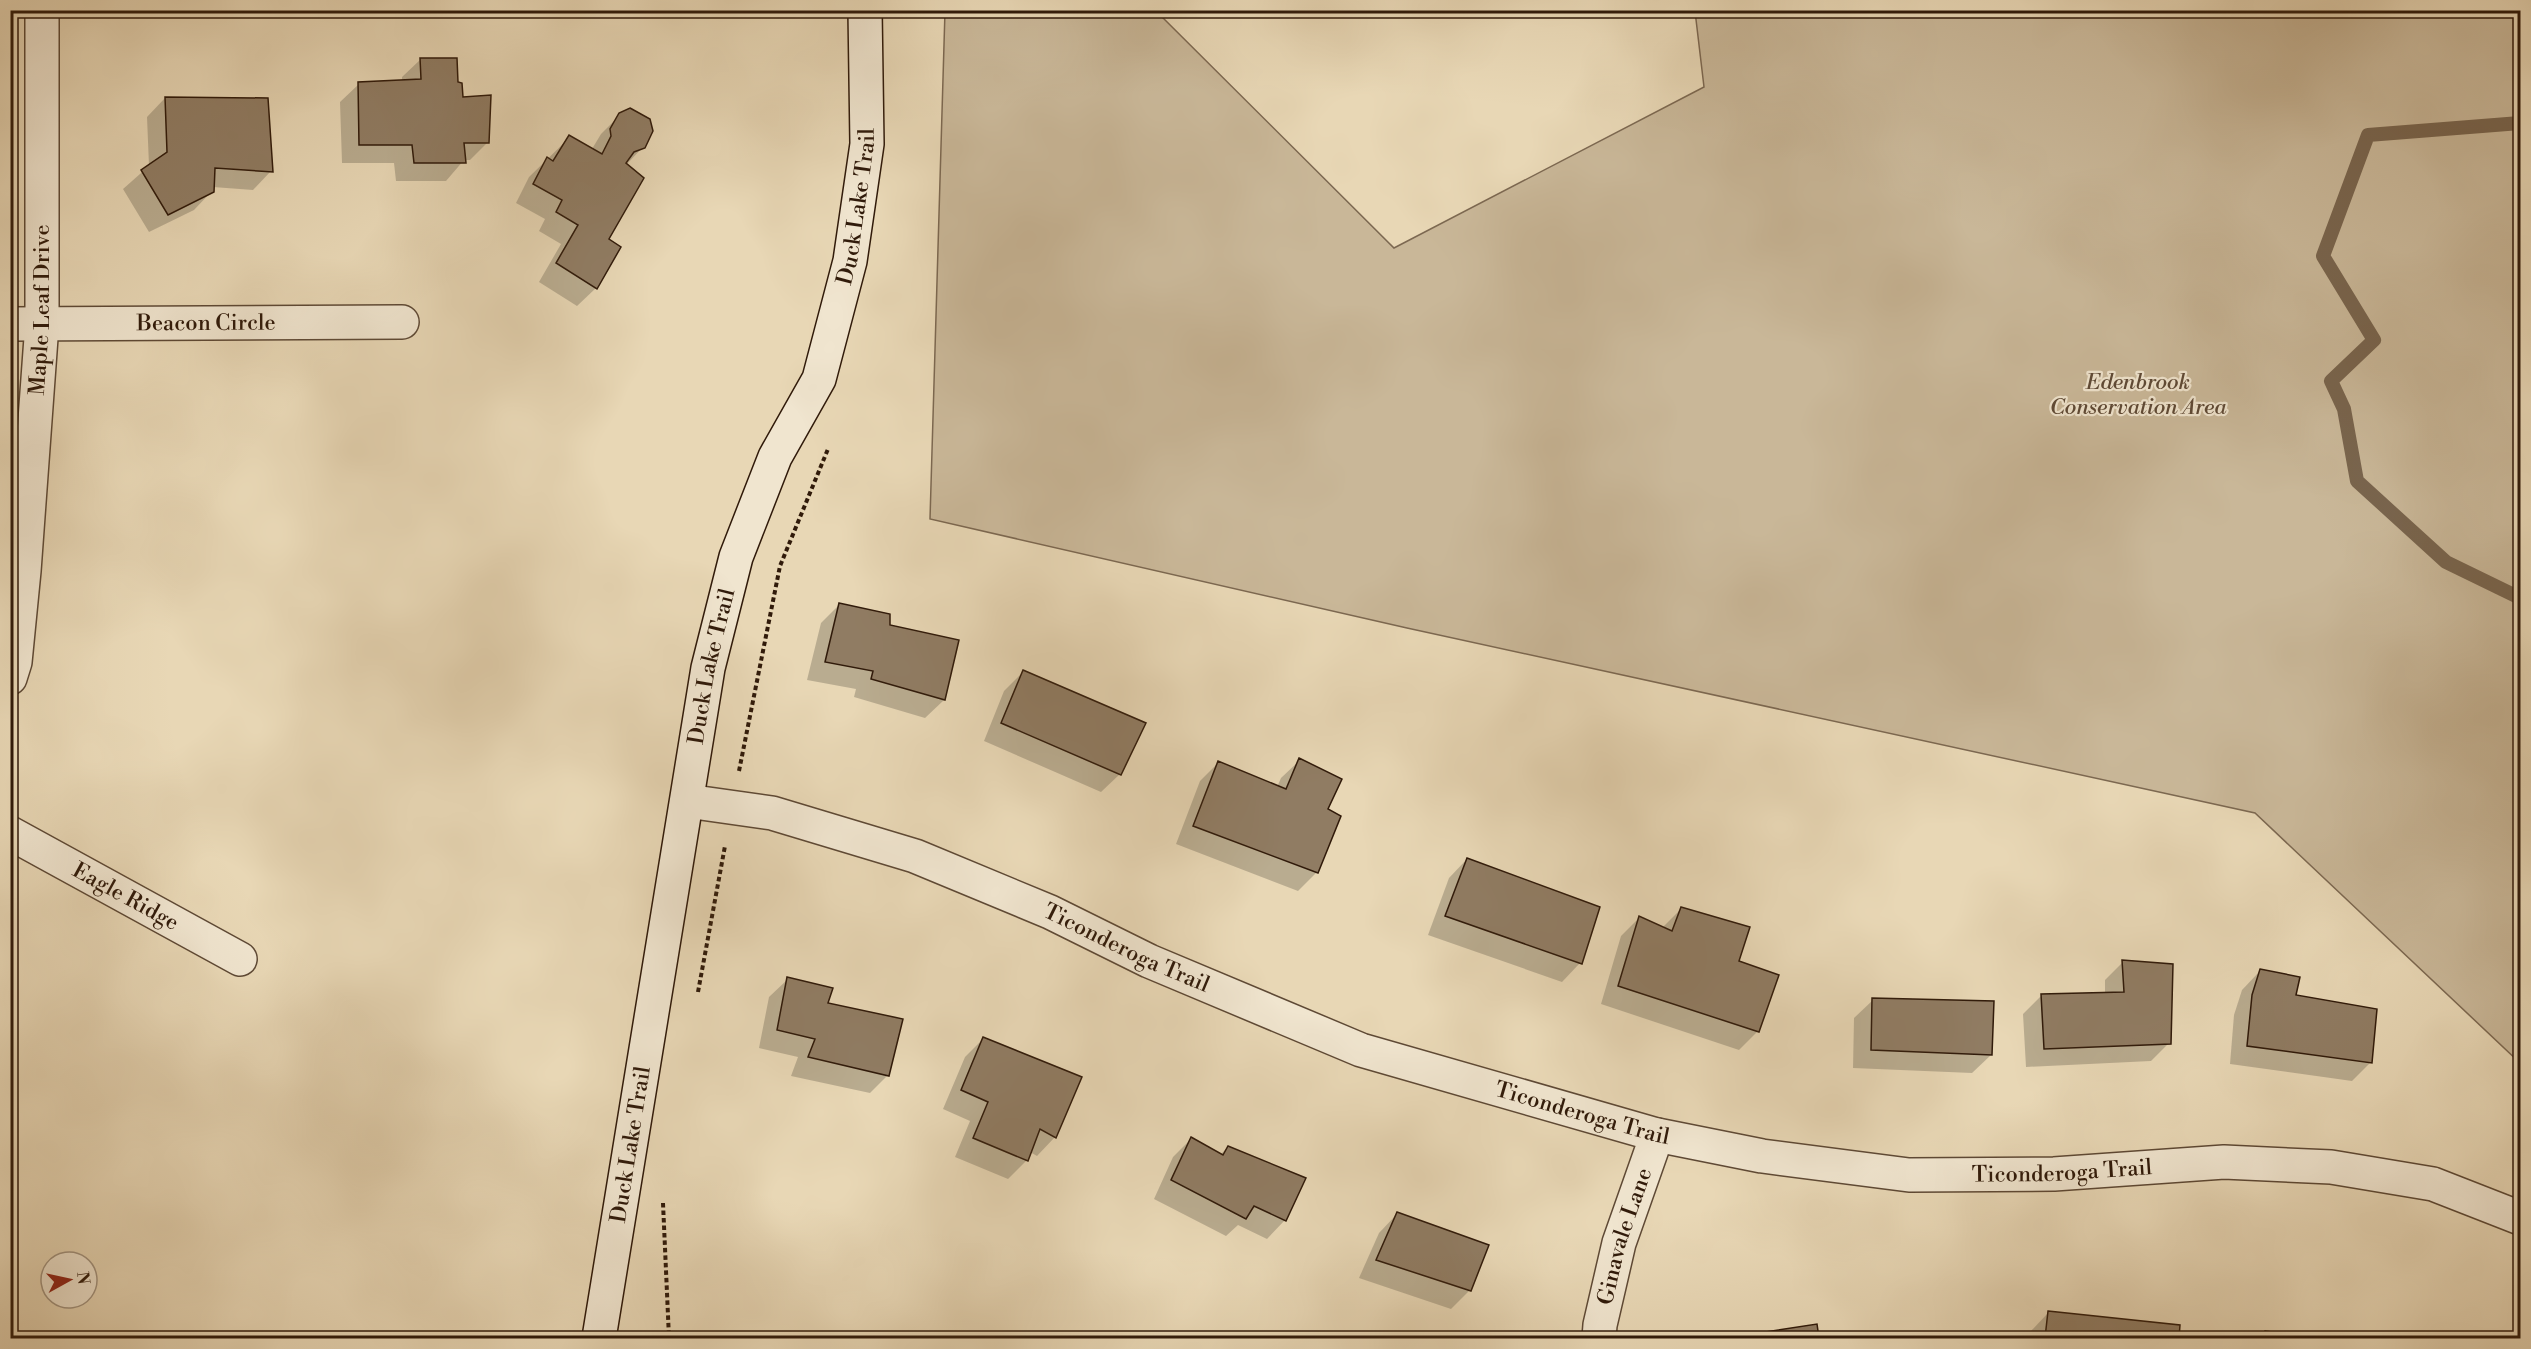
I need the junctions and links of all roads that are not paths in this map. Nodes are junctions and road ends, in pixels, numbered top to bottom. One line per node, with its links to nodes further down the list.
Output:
1 (42, 10): 4 (street, Maple Leaf Drive)
2 (865, 10): 6 (street, Duck Lake Trail)
3 (402, 322): 4 (street, Beacon Circle)
4 (26, 324): 5 (street, Maple Leaf Drive)
5 (10, 678)
6 (687, 801): 9 (street, Ticonderoga Trail); 11 (street, Duck Lake Trail)
7 (10, 832): 8 (street, Eagle Ridge)
8 (240, 959)
9 (1657, 1135): 10 (street, Ticonderoga Trail); 12 (street, Ginavale Lane)
10 (2520, 1218)
11 (599, 1338)
12 (1599, 1338)

